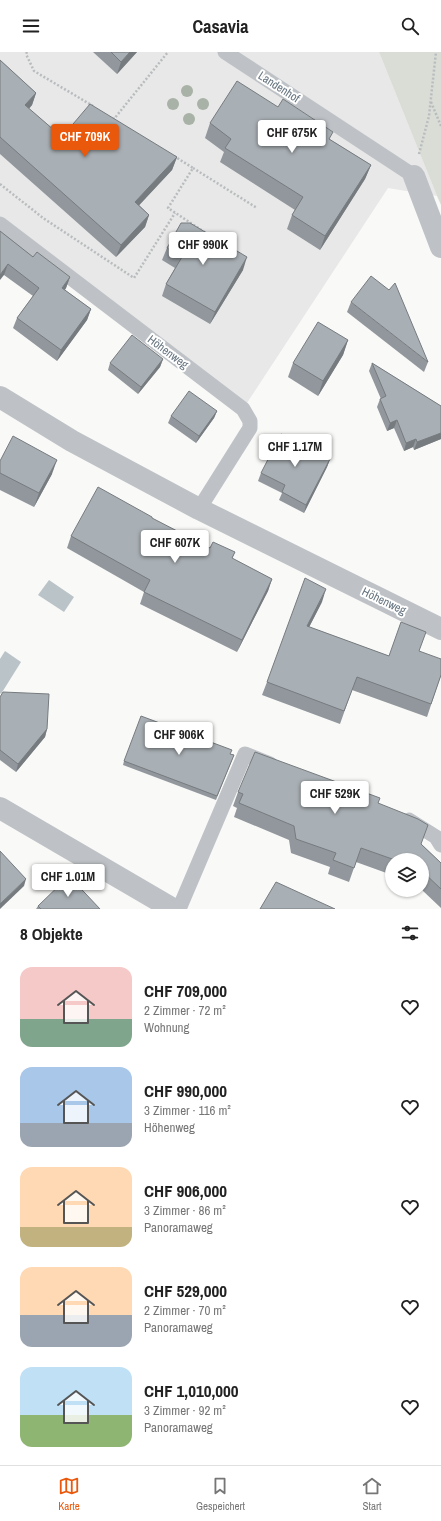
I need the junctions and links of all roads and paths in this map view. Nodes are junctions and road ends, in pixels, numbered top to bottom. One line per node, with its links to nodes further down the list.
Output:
1 (28, 52): 6 (path)
2 (168, 52): 7 (path)
3 (224, 52): 11 (lane, Landenhof)
4 (436, 52): 5 (path)
5 (430, 102): 8 (path); 11 (path)
6 (94, 107)
7 (108, 115)
8 (441, 126)
9 (173, 156): 10 (path)
10 (193, 168): 13 (path); 14 (path)
11 (414, 176): 17 (street)
12 (0, 184): 14 (path)
13 (257, 208)
14 (175, 213): 16 (path)
15 (0, 224): 19 (lane, Höhenweg)
16 (216, 239)
17 (441, 247)
18 (0, 397): 19 (street, Höhenweg)
19 (199, 509): 20 (street, Höhenweg)
20 (441, 629)
21 (281, 768): 26 (lane)
22 (0, 808): 25 (street)
23 (396, 812): 24 (lane)
24 (441, 845)
25 (173, 909)
26 (179, 909)

